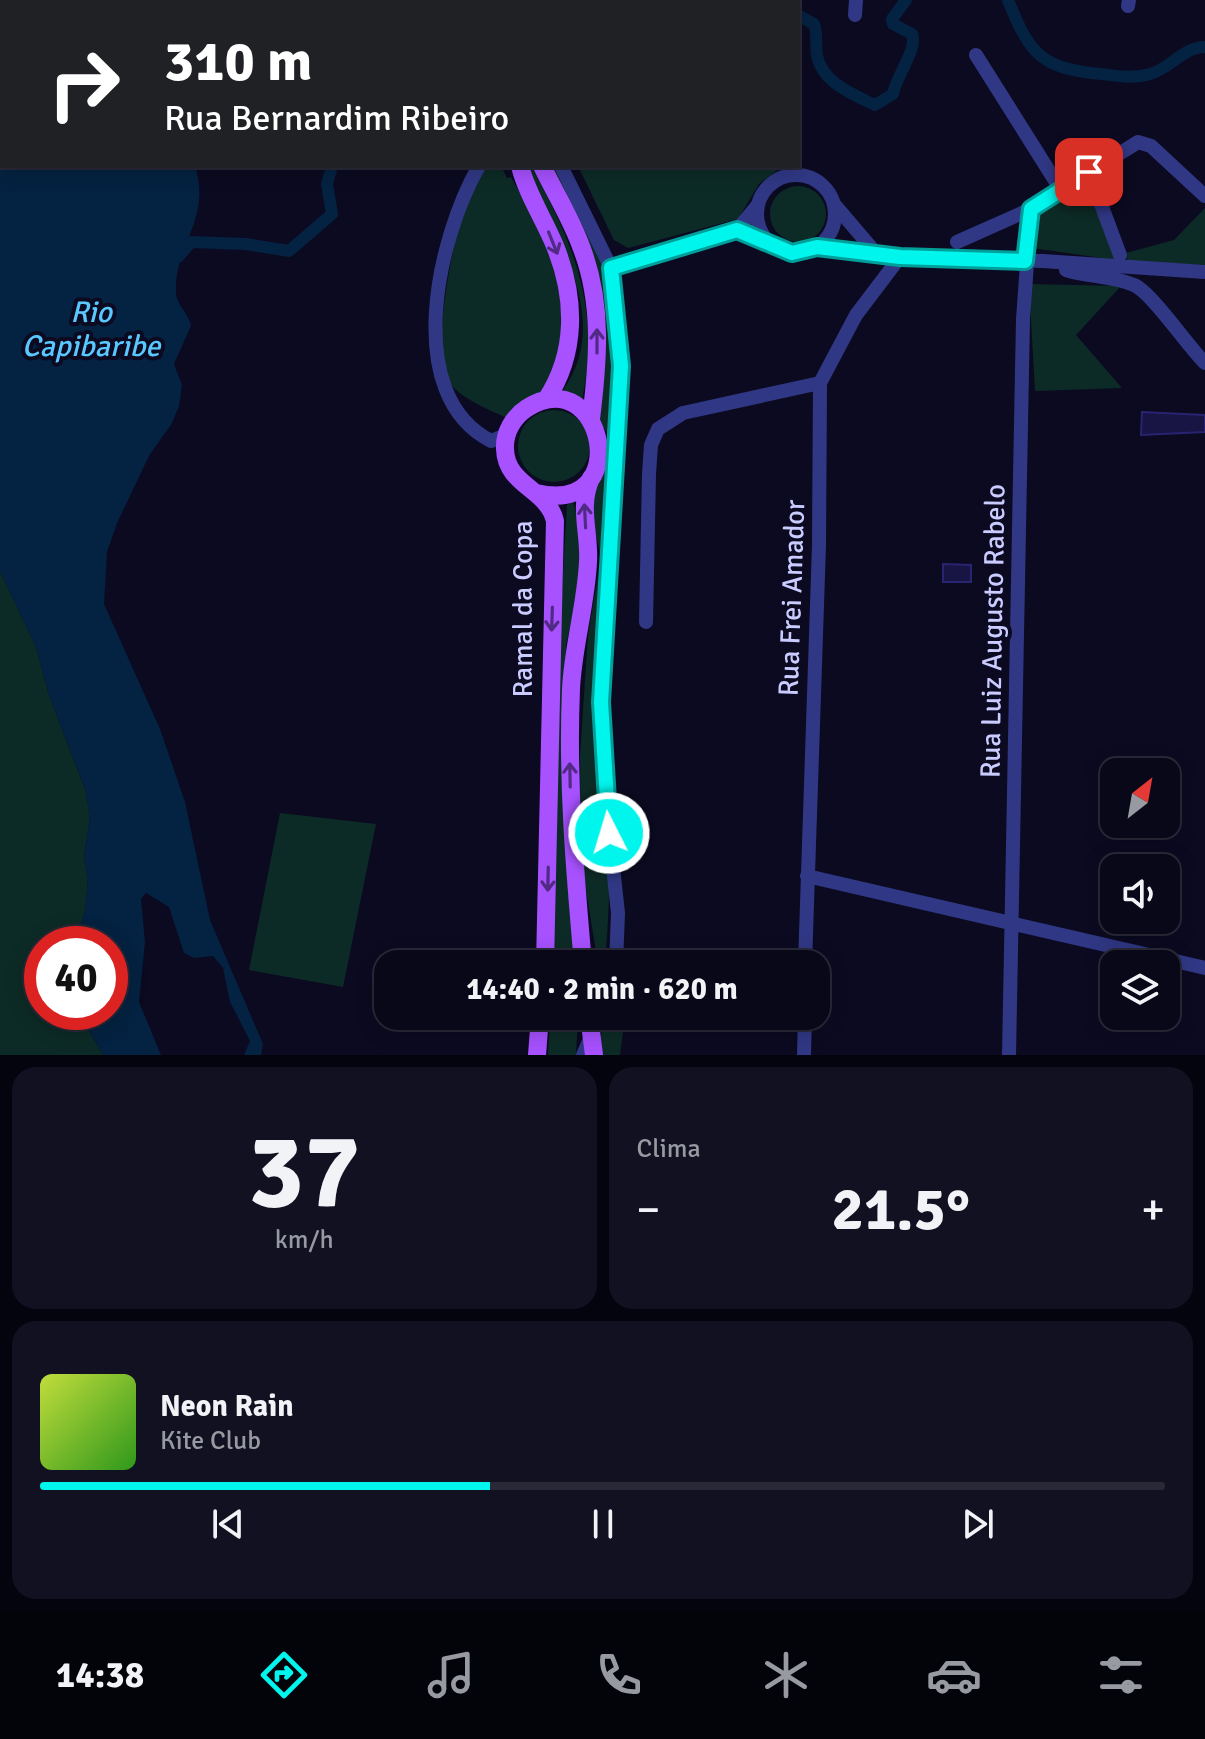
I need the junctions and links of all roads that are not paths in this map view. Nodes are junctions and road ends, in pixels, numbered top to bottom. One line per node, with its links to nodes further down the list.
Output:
1 (976, 55): 8 (street)
2 (478, 168): 30 (street)
3 (543, 168): 29 (main road, one-way to 3)
4 (562, 168): 22 (street)
5 (521, 169): 28 (main road, one-way to 28)
6 (798, 171): 10 (street); 11 (street)
7 (1089, 172): 8 (street); 9 (street); 18 (street)
8 (1061, 190): 12 (street)
9 (1205, 196)
10 (832, 200): 16 (street); 17 (street)
11 (757, 206): 13 (street); 14 (street)
12 (1031, 209): 15 (street); 20 (street, Rua Luiz Augusto Rabelo)
13 (737, 230): 14 (street); 22 (street)
14 (768, 242): 16 (street)
15 (957, 242)
16 (817, 247): 17 (street)
17 (875, 252): 19 (street)
18 (1120, 255)
19 (900, 257): 20 (street); 27 (street, Rua Frei Amador)
20 (1025, 261): 21 (street); 36 (street, Rua Luiz Augusto Rabelo)
21 (1043, 261): 23 (street); 25 (street)
22 (611, 268): 31 (street)
23 (1154, 270): 24 (street); 25 (street)
24 (1205, 272)
25 (1151, 295): 26 (street)
26 (1205, 363)
27 (820, 383): 34 (street); 35 (street, Rua Frei Amador)
28 (546, 400): 29 (main road); 30 (main road)
29 (591, 419): 31 (main road)
30 (506, 435): 33 (main road, Ramal da Copa)
31 (609, 445): 32 (main road); 39 (street)
32 (594, 473): 33 (main road); 38 (main road, Ramal da Copa, one-way to 32)
33 (536, 493): 37 (main road, Ramal da Copa, one-way to 37)
34 (646, 622)
35 (807, 876): 36 (street); 40 (street, Rua Frei Amador)
36 (1012, 923): 41 (street); 50 (street, Rua Luiz Augusto Rabelo)
37 (545, 950)
38 (582, 950)
39 (617, 950)
40 (805, 950)
41 (1205, 968)
42 (539, 1030): 46 (main road)
43 (591, 1030): 48 (main road)
44 (594, 1030): 47 (street)
45 (805, 1030): 49 (street)
46 (537, 1055)
47 (583, 1055)
48 (594, 1055)
49 (804, 1055)
50 (1009, 1055)

